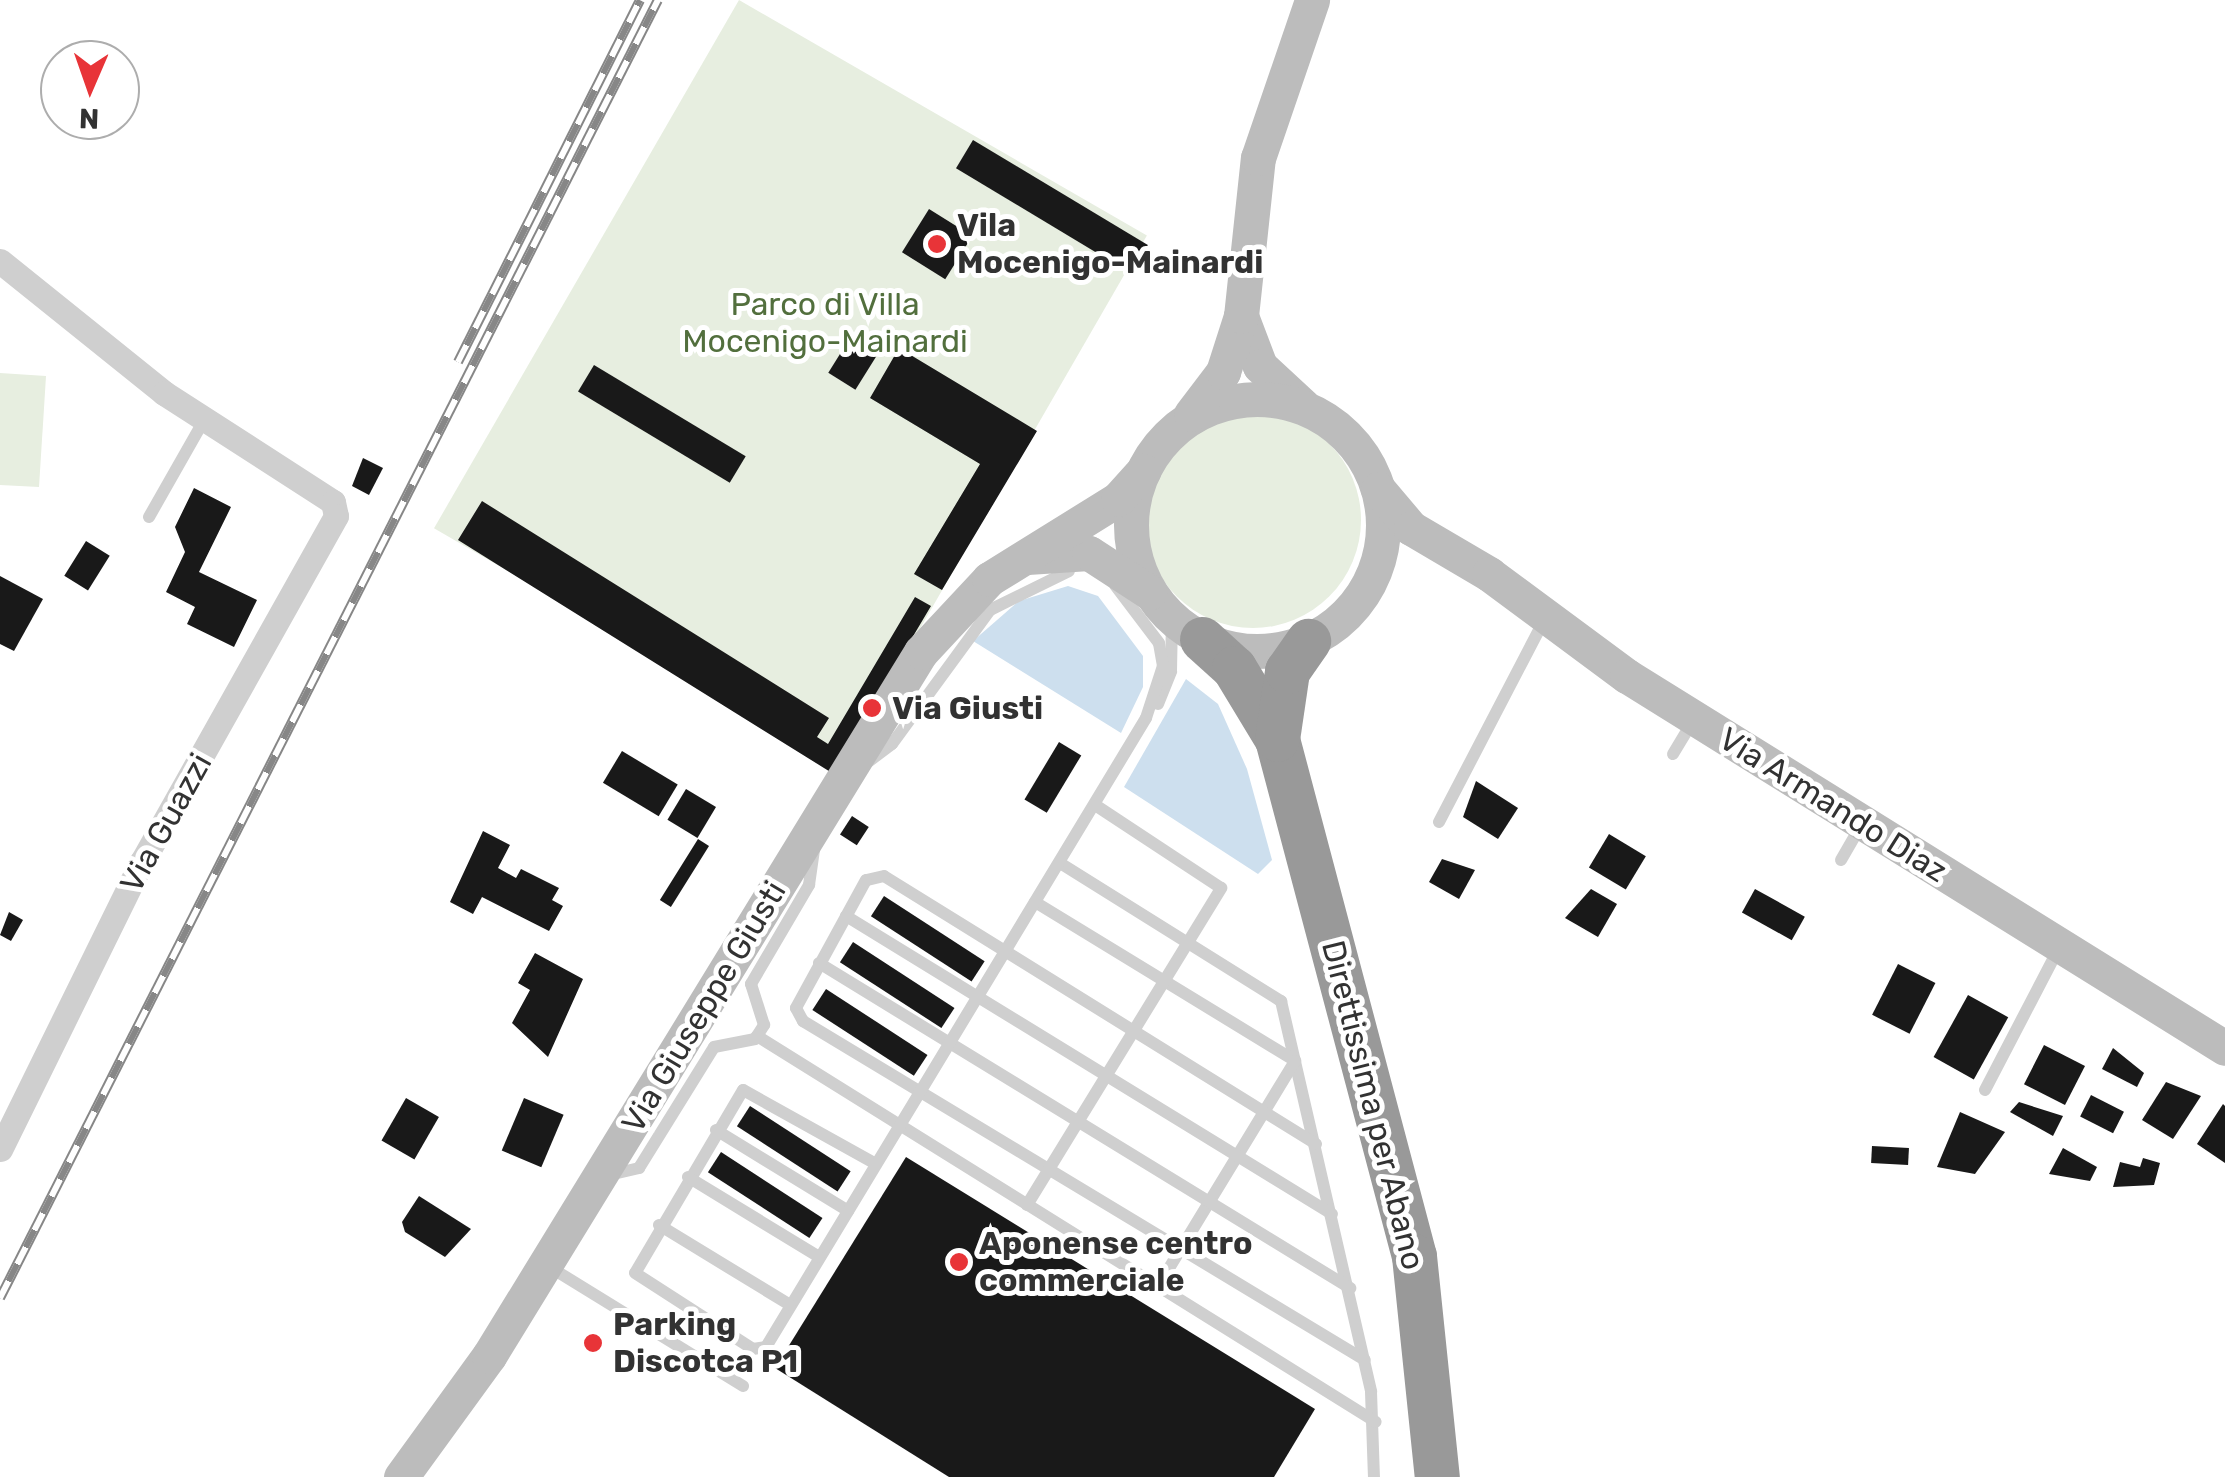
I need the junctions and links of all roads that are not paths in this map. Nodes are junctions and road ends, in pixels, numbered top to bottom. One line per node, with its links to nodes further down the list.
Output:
1 (1312, 0): 3 (street)
2 (0, 261): 5 (street)
3 (1241, 316): 4 (street); 6 (street)
4 (1308, 410): 6 (street); 8 (street)
5 (204, 420): 9 (lane); 48 (street, Via Guazzi)
6 (1184, 422): 7 (street)
7 (1142, 471): 11 (street, Via Giuseppe Giusti); 14 (street)
8 (1378, 489): 10 (street, Via Armando Diaz); 12 (street)
9 (149, 517)
10 (1448, 552): 12 (street); 13 (street, Via Armando Diaz)
11 (1027, 557): 14 (street, Via Giuseppe Giusti); 20 (street, Via Giuseppe Giusti)
12 (1371, 581): 15 (street)
13 (1546, 616): 17 (street, Via Armando Diaz); 22 (lane)
14 (1175, 618): 15 (street); 16 (lane); 18 (highway, Direttissima per Abano)
15 (1308, 641): 18 (highway, Direttissima per Abano)
16 (1146, 718): 20 (lane); 21 (lane)
17 (1694, 718): 19 (lane); 23 (street, Via Armando Diaz)
18 (1277, 739): 70 (highway, Direttissima per Abano)
19 (1673, 754)
20 (838, 785): 24 (street, Via Giuseppe Giusti)
21 (1094, 805): 26 (lane); 29 (lane)
22 (1439, 822)
23 (1862, 824): 25 (lane); 30 (street, Via Armando Diaz)
24 (814, 826): 36 (lane); 52 (street, Via Giuseppe Giusti)
25 (1842, 860)
26 (1060, 862): 27 (lane); 29 (lane)
27 (1036, 902): 31 (lane); 33 (lane)
28 (846, 916): 31 (lane); 32 (lane); 34 (lane)
29 (1188, 942): 33 (lane); 39 (lane)
30 (2060, 946): 38 (street, Via Armando Diaz); 41 (lane)
31 (1005, 952): 34 (lane); 35 (lane)
32 (819, 963): 37 (lane); 42 (lane)
33 (1163, 983): 35 (lane); 39 (lane)
34 (978, 997): 37 (lane); 40 (lane)
35 (1132, 1031): 40 (lane); 43 (lane)
36 (757, 1036): 45 (lane); 52 (lane)
37 (951, 1041): 42 (lane); 44 (lane)
38 (2225, 1048)
39 (1294, 1061): 43 (lane); 47 (lane)
40 (1105, 1076): 44 (lane); 49 (lane)
41 (1985, 1090)
42 (920, 1091): 45 (lane); 51 (lane)
43 (1262, 1111): 47 (lane); 49 (lane)
44 (1078, 1121): 51 (lane); 54 (lane)
45 (900, 1125): 50 (lane); 55 (lane)
46 (716, 1130): 50 (lane); 53 (lane); 56 (lane)
47 (1316, 1144): 57 (lane)
48 (0, 1150)
49 (1235, 1157): 54 (lane); 57 (lane)
50 (876, 1164): 56 (lane)
51 (1048, 1170): 55 (lane); 59 (lane)
52 (601, 1177): 61 (street, Via Giuseppe Giusti)
53 (688, 1177): 58 (lane); 60 (lane)
54 (1208, 1202): 59 (lane); 63 (lane)
55 (1027, 1204): 62 (lane)
56 (848, 1211): 60 (lane)
57 (1332, 1214): 63 (lane)
58 (659, 1225): 64 (lane); 64 (lane)
59 (1180, 1249): 62 (lane); 65 (lane)
60 (819, 1257): 64 (lane)
61 (546, 1265): 66 (lane); 68 (street, Via Giuseppe Giusti)
62 (1158, 1286): 67 (lane)
63 (1350, 1288): 65 (lane)
64 (790, 1305)
65 (1365, 1360): 67 (lane)
66 (743, 1386)
67 (1376, 1422): 69 (lane)
68 (401, 1477)
69 (1374, 1477)
70 (1437, 1477)

